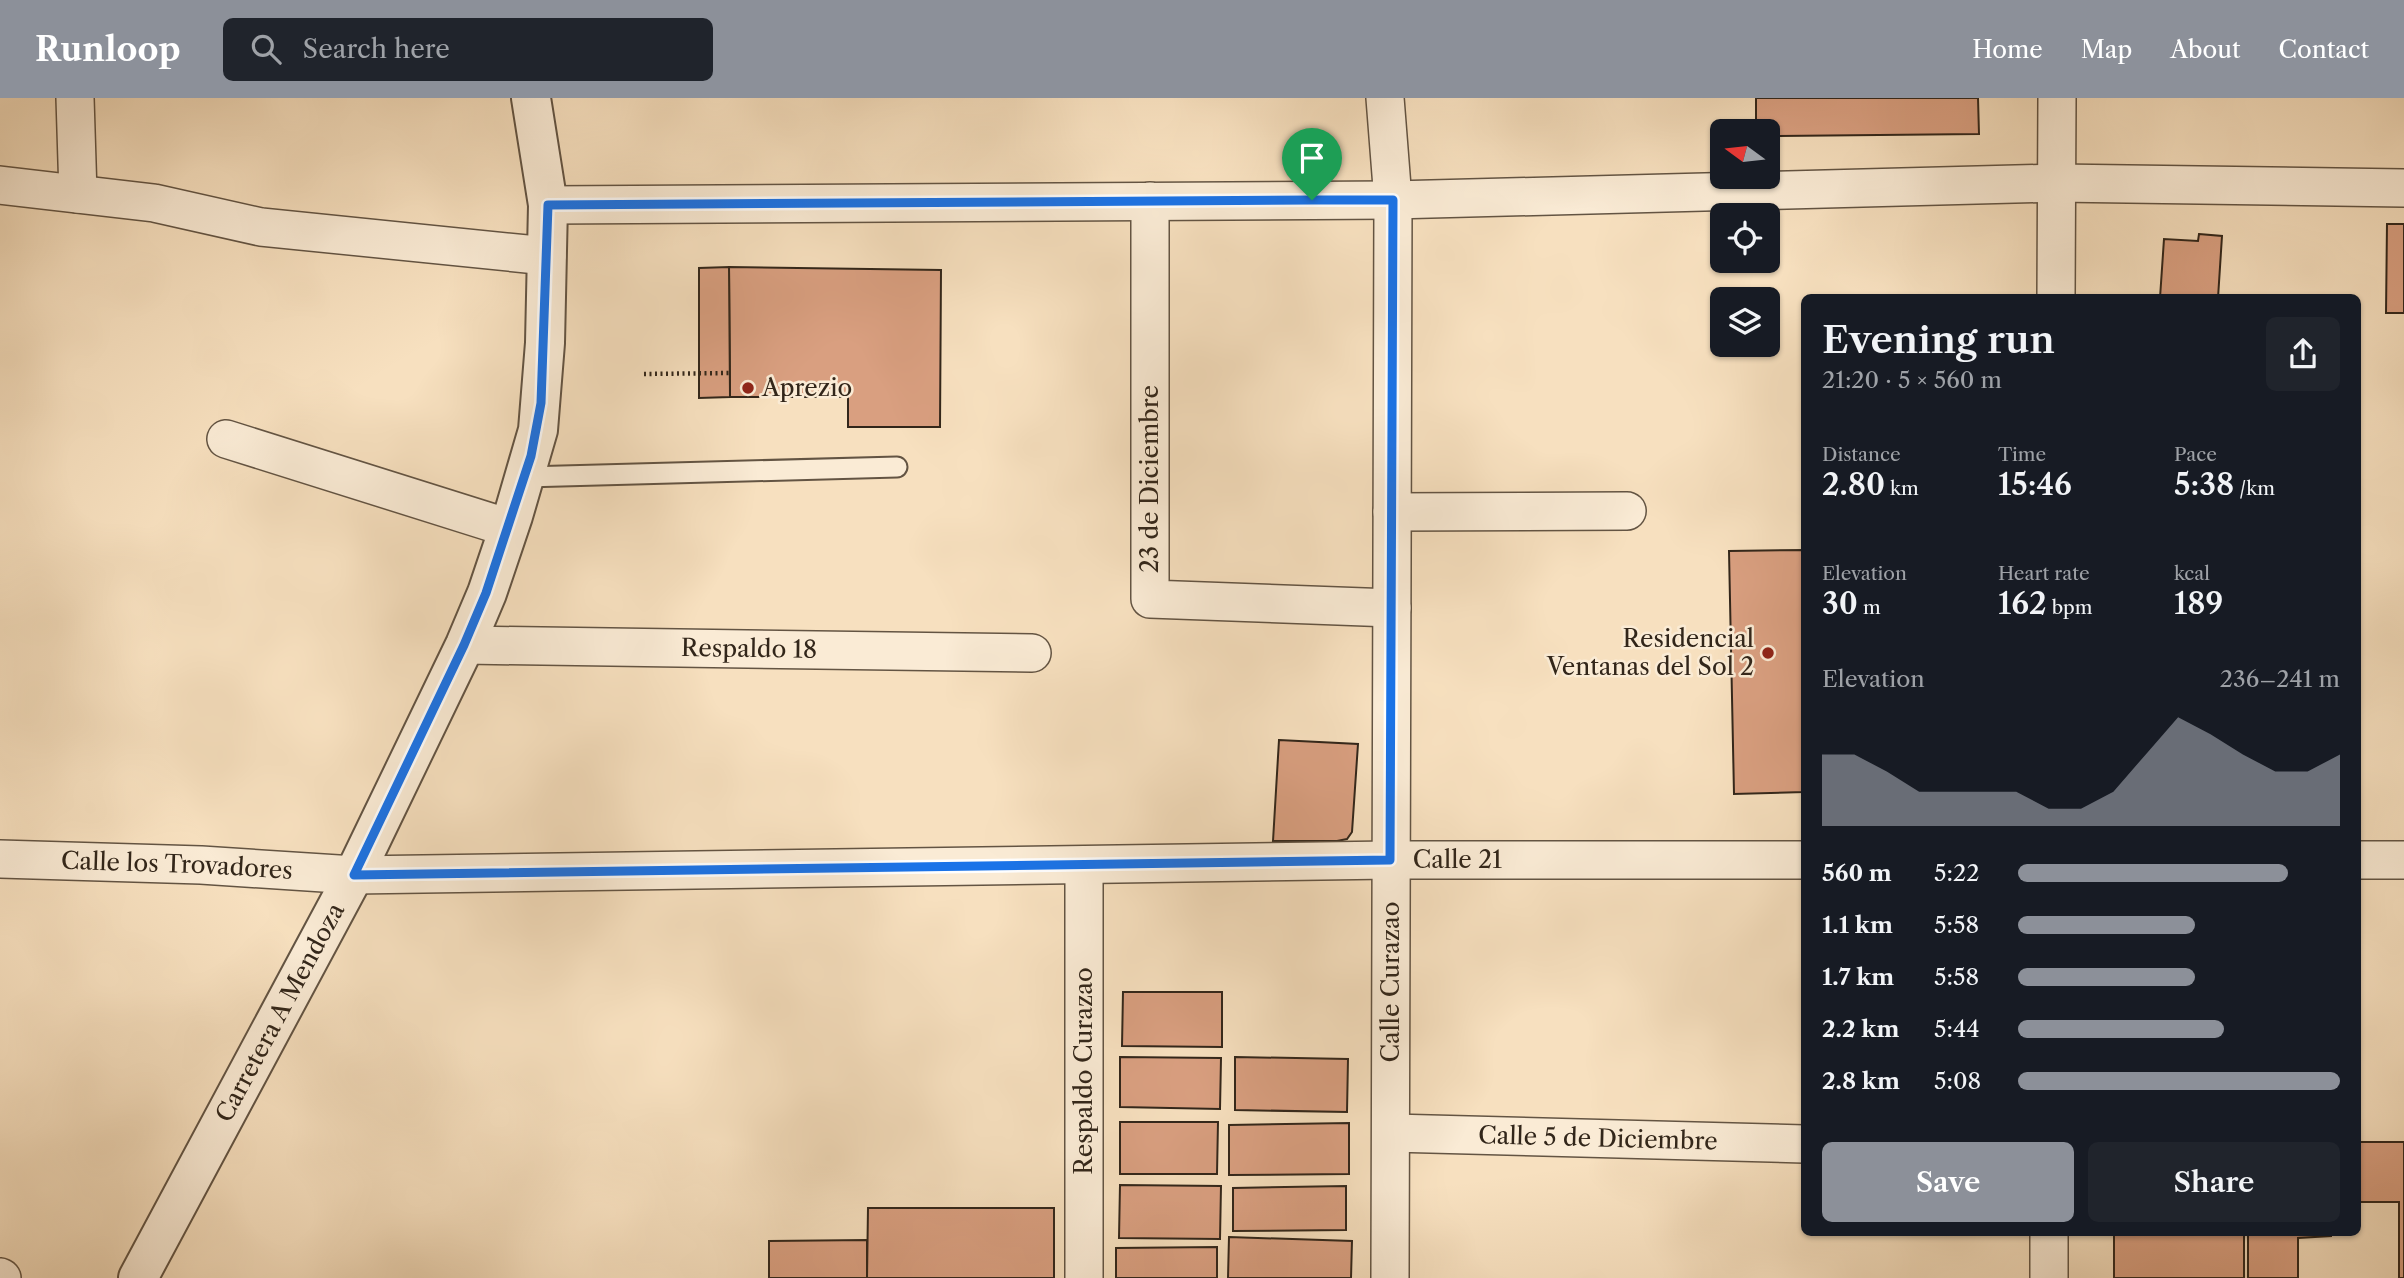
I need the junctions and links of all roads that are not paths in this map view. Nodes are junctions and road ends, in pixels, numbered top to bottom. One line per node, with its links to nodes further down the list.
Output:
1 (75, 98): 8 (street)
2 (531, 98): 11 (street, Carretera A Mendoza)
3 (1385, 98): 9 (street, Calle Curazao)
4 (2057, 98): 5 (street)
5 (2057, 183): 7 (street); 9 (street); 13 (street)
6 (0, 185): 8 (street)
7 (2404, 188)
8 (78, 194): 12 (street)
9 (1393, 200): 10 (street); 18 (street, Calle Curazao)
10 (1150, 201): 11 (street); 20 (street, 23 de Diciembre)
11 (548, 205): 12 (street, Carretera A Mendoza)
12 (547, 256): 16 (street, Carretera A Mendoza)
13 (2056, 294)
14 (226, 439): 19 (street)
15 (897, 467): 16 (lane)
16 (525, 477): 19 (street, Carretera A Mendoza)
17 (1628, 511): 18 (street)
18 (1392, 512): 20 (street, Calle Curazao)
19 (509, 528): 21 (street, Carretera A Mendoza)
20 (1392, 608): 24 (street, Calle Curazao)
21 (464, 645): 22 (street, Respaldo 18); 29 (street, Carretera A Mendoza)
22 (1032, 653)
23 (0, 859): 29 (street, Calle los Trovadores)
24 (1390, 860): 25 (street, Calle 21); 28 (street, Calle 21); 30 (street, Calle Curazao)
25 (1801, 860)
26 (2361, 860): 27 (street)
27 (2404, 860)
28 (1084, 865): 29 (street, Calle 21); 34 (street, Respaldo Curazao)
29 (354, 875): 33 (street, Carretera A Mendoza)
30 (1392, 1133): 31 (street, Calle 5 de Diciembre); 35 (street, Calle Curazao)
31 (1801, 1144)
32 (2049, 1236): 36 (street)
33 (138, 1278)
34 (1084, 1278)
35 (1390, 1278)
36 (2049, 1278)

